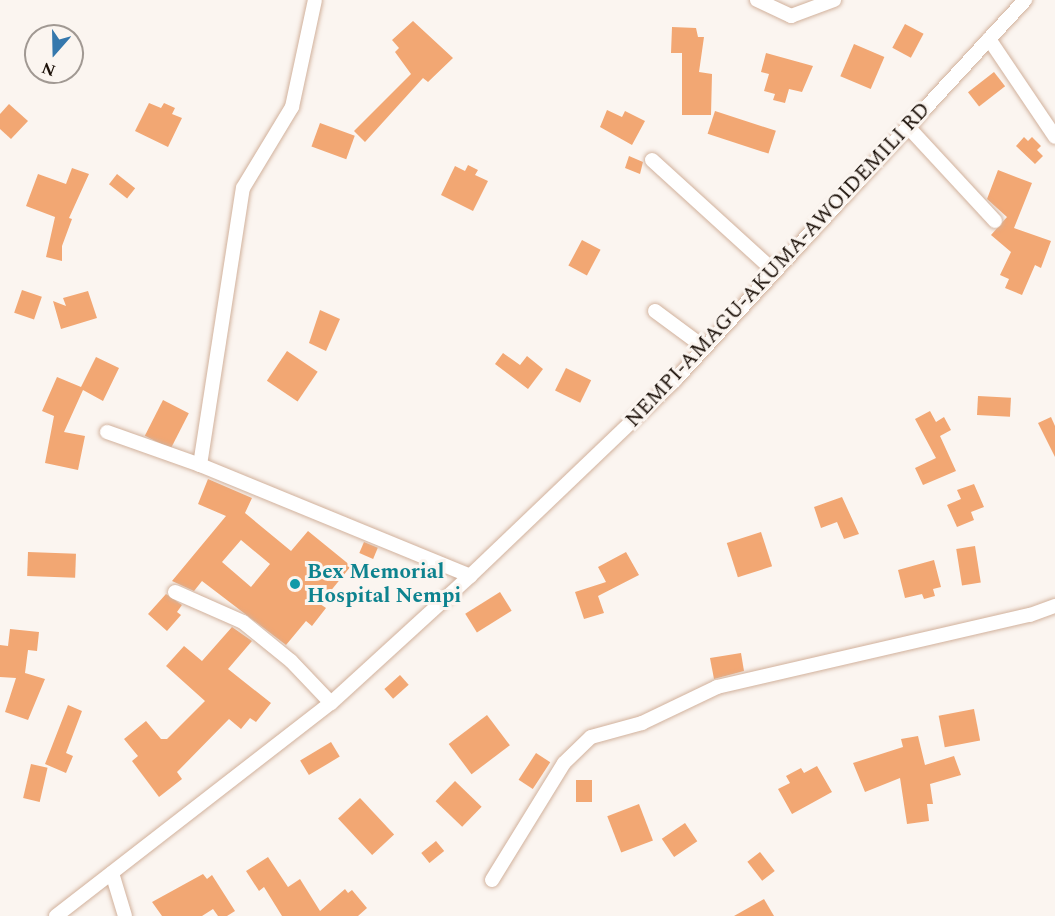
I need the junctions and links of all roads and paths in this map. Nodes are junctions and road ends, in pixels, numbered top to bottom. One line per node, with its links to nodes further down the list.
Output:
1 (315, 0): 14 (street)
2 (757, 0): 3 (street)
3 (834, 0)
4 (1025, 0): 5 (street, NEMPI-AMAGU-AKUMA-AWOIDEMILI RD)
5 (989, 39): 6 (street, NEMPI-AMAGU-AKUMA-AWOIDEMILI RD); 7 (street)
6 (908, 127): 9 (street); 10 (street, NEMPI-AMAGU-AKUMA-AWOIDEMILI RD)
7 (1055, 137)
8 (652, 160): 10 (street)
9 (995, 222)
10 (774, 272): 12 (street, NEMPI-AMAGU-AKUMA-AWOIDEMILI RD)
11 (655, 311): 12 (street)
12 (705, 348): 15 (street, NEMPI-AMAGU-AKUMA-AWOIDEMILI RD)
13 (107, 432): 14 (street)
14 (200, 465): 15 (street)
15 (470, 576): 18 (street, NEMPI-AMAGU-AKUMA-AWOIDEMILI RD)
16 (175, 592): 18 (street)
17 (1055, 606): 20 (street)
18 (331, 703): 19 (street, NEMPI-AMAGU-AKUMA-AWOIDEMILI RD)
19 (111, 873): 21 (street, NEMPI-AMAGU-AKUMA-AWOIDEMILI RD); 22 (street)
20 (492, 880)
21 (56, 916)
22 (125, 916)

